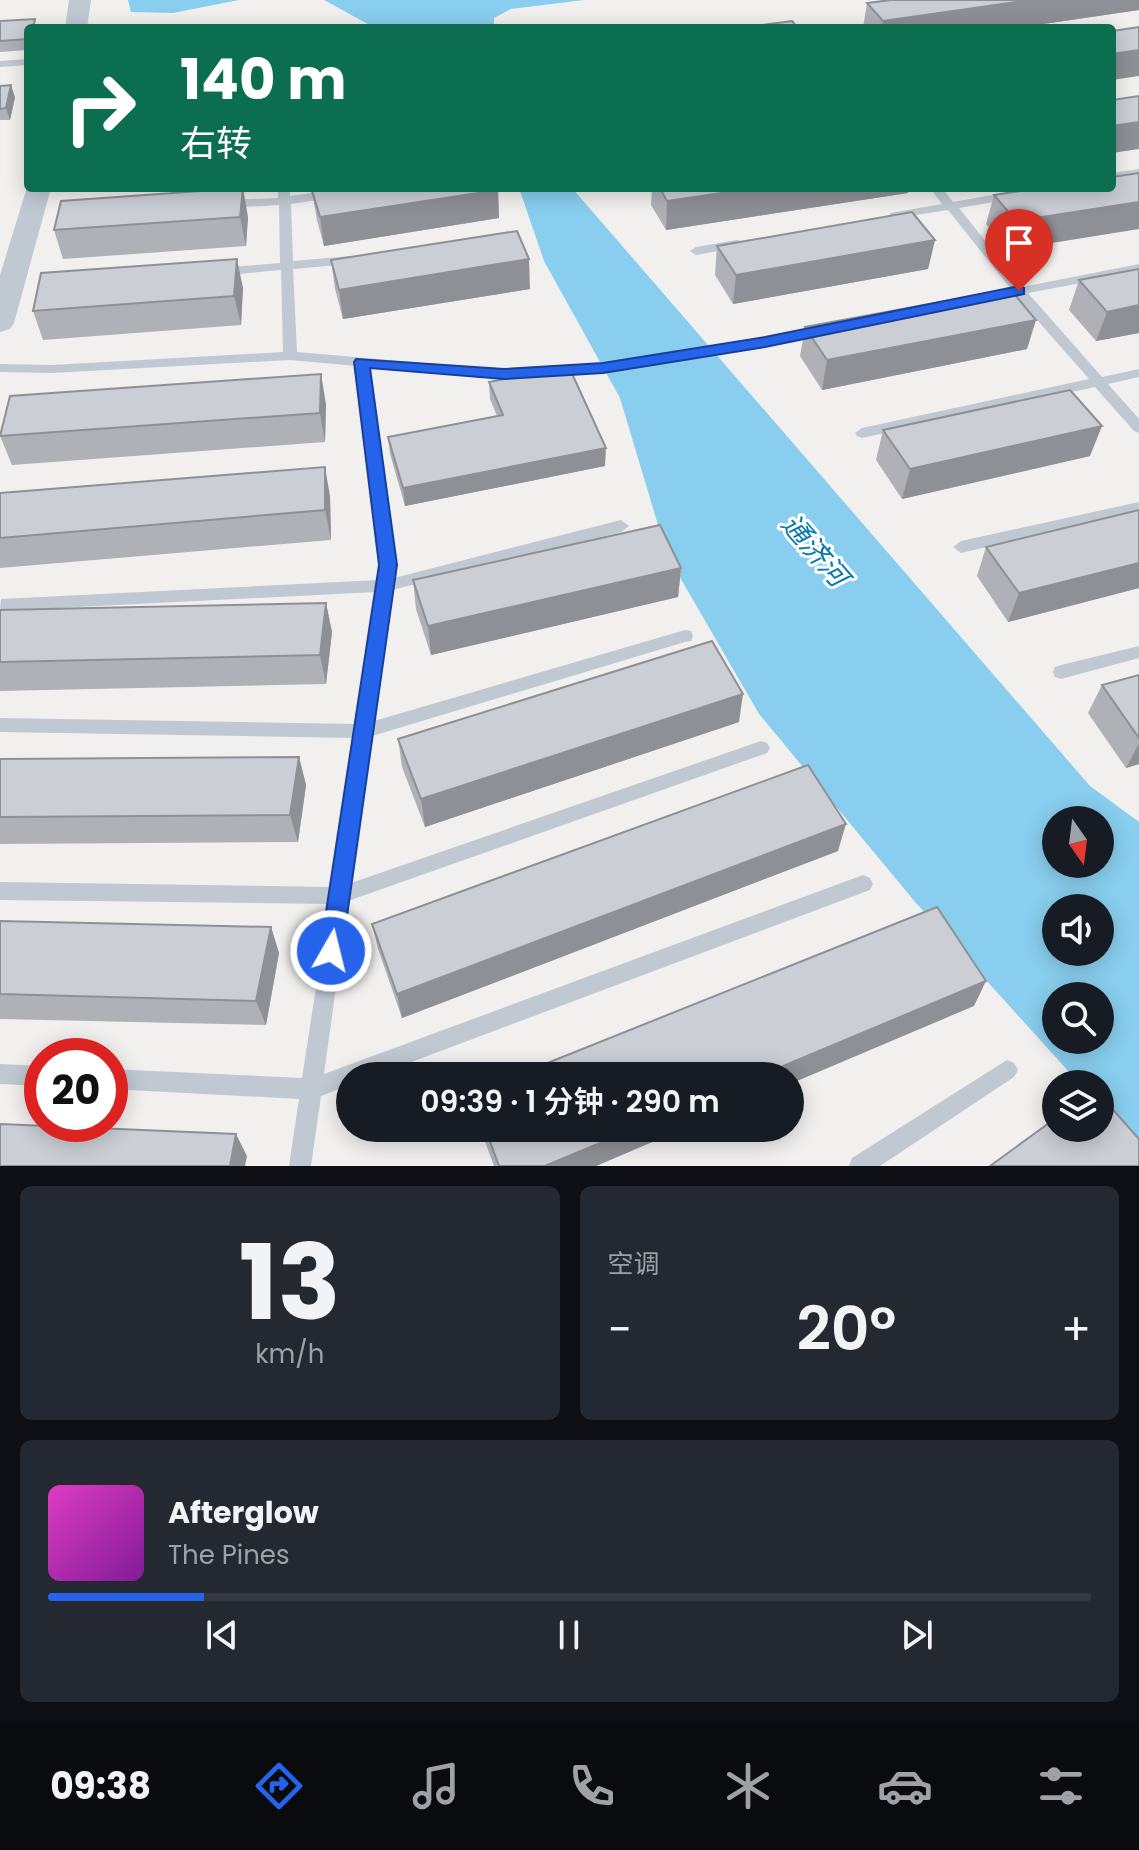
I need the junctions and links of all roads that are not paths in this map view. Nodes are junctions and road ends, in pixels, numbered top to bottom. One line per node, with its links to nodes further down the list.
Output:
1 (80, 0): 2 (street)
2 (77, 24)
3 (24, 62): 4 (lane)
4 (0, 64)
5 (1139, 173): 6 (lane)
6 (1116, 176)
7 (37, 192): 23 (street)
8 (313, 192): 11 (lane)
9 (939, 192): 13 (lane)
10 (1029, 192): 13 (lane)
11 (284, 194): 12 (lane); 18 (lane)
12 (207, 205)
13 (950, 206): 14 (lane); 21 (lane)
14 (876, 219)
15 (756, 241): 16 (lane)
16 (696, 251)
17 (364, 259): 18 (lane)
18 (287, 268): 20 (lane); 25 (lane)
19 (1139, 268): 21 (lane)
20 (209, 272)
21 (1019, 291): 22 (lane); 29 (lane)
22 (974, 300)
23 (0, 323)
24 (839, 327): 26 (lane)
25 (290, 356): 26 (lane); 27 (lane)
26 (362, 362): 35 (lane)
27 (0, 368)
28 (1139, 373): 29 (lane)
29 (1098, 382): 30 (lane); 31 (lane)
30 (1139, 428)
31 (862, 433)
32 (1139, 507): 34 (lane)
33 (621, 526): 35 (lane)
34 (961, 547)
35 (385, 586): 36 (lane); 41 (lane)
36 (1, 605)
37 (685, 636): 41 (lane)
38 (1139, 652): 39 (lane)
39 (1061, 672)
40 (0, 725): 41 (lane)
41 (364, 731): 45 (lane)
42 (761, 748): 45 (lane)
43 (863, 884): 50 (lane)
44 (0, 891): 45 (lane)
45 (339, 896): 50 (lane)
46 (1007, 1070): 52 (lane)
47 (0, 1074): 48 (lane)
48 (24, 1075)
49 (128, 1080): 50 (lane)
50 (311, 1089): 51 (lane)
51 (300, 1166)
52 (860, 1166)

